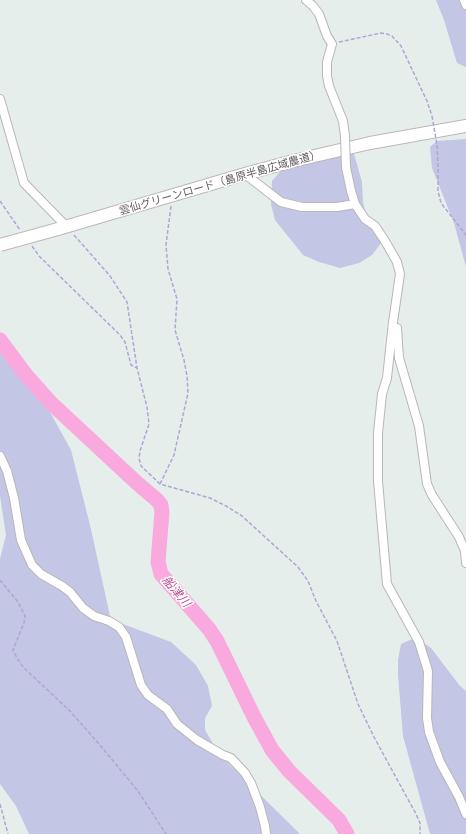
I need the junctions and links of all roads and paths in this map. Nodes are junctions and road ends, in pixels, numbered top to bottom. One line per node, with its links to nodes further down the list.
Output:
1 (306, 0): 4 (street)
2 (464, 0): 3 (street)
3 (466, 5)
4 (332, 44): 10 (street, bridge); 13 (path, bridge)
5 (0, 99): 11 (street)
6 (466, 126): 7 (street, 雲仙グリーンロード（島原半島広域農道）)
7 (246, 174): 8 (street, 雲仙グリーンロード（島原半島広域農道）); 10 (street)
8 (172, 196): 11 (street, 雲仙グリーンロード（島原半島広域農道）); 19 (path)
9 (0, 201): 12 (path)
10 (355, 204): 16 (street)
11 (62, 228): 15 (street, 雲仙グリーンロード（島原半島広域農道）, bridge); 17 (path)
12 (21, 231)
13 (466, 235)
14 (30, 244): 17 (path)
15 (0, 245)
16 (393, 322): 20 (street); 23 (street)
17 (137, 368): 19 (path)
18 (0, 456): 26 (street)
19 (160, 484): 27 (path)
20 (466, 563)
21 (0, 580): 25 (path)
22 (0, 804): 24 (path)
23 (466, 814)
24 (8, 834)
25 (166, 834)
26 (266, 834)
27 (420, 834)

